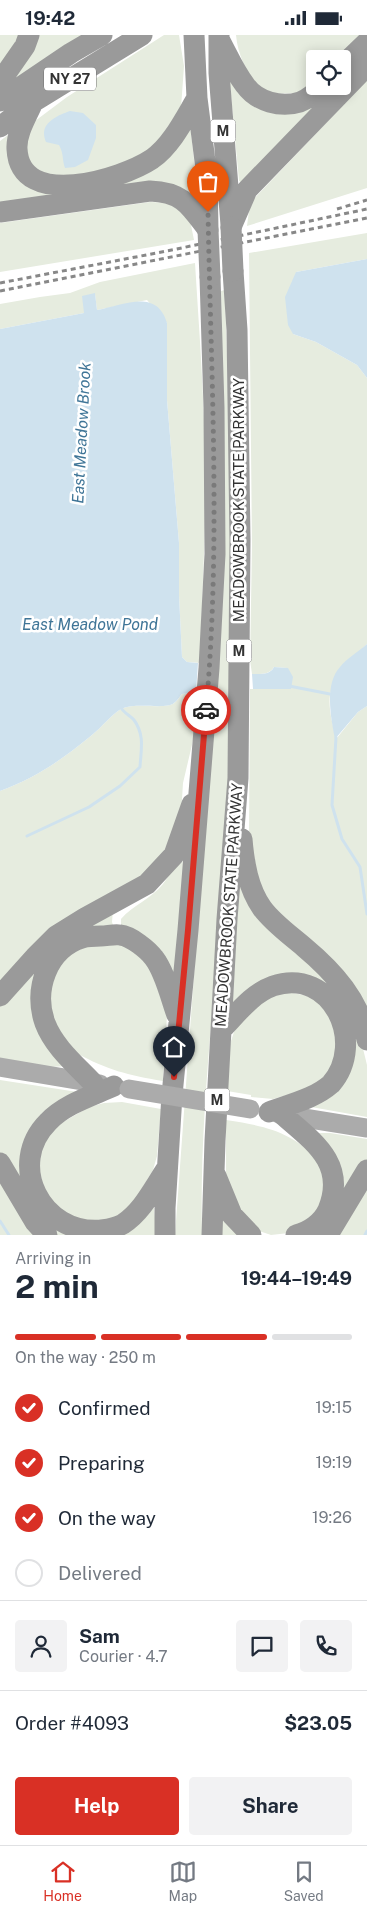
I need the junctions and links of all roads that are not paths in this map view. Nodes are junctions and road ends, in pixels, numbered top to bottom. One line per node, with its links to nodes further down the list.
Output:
1 (29, 35): 9 (highway)
2 (102, 35): 12 (highway, NY 27)
3 (142, 35): 13 (highway, NY 27)
4 (194, 35): 11 (highway, MEADOWBROOK STATE PARKWAY / M)
5 (219, 37): 10 (highway); 16 (highway, MEADOWBROOK STATE PARKWAY / M)
6 (367, 42): 7 (highway)
7 (351, 57)
8 (367, 66): 16 (highway)
9 (0, 82)
10 (312, 95)
11 (197, 98): 13 (highway); 17 (highway, MEADOWBROOK STATE PARKWAY / M)
12 (0, 101)
13 (34, 103): 14 (highway, NY 27)
14 (0, 127)
15 (0, 212): 17 (highway)
16 (231, 227): 19 (highway, MEADOWBROOK STATE PARKWAY / M, bridge)
17 (208, 230): 18 (highway, MEADOWBROOK STATE PARKWAY / M, bridge)
18 (200, 783): 20 (highway); 23 (highway, MEADOWBROOK STATE PARKWAY / M)
19 (237, 796): 24 (highway, MEADOWBROOK STATE PARKWAY / M); 25 (highway)
20 (130, 895): 21 (highway); 22 (highway)
21 (121, 935): 23 (highway); 27 (highway)
22 (0, 996)
23 (178, 1021): 32 (highway, MEADOWBROOK STATE PARKWAY / M)
24 (221, 1030): 29 (highway); 34 (highway, MEADOWBROOK STATE PARKWAY / M)
25 (367, 1040)
26 (0, 1067): 27 (main road)
27 (92, 1083): 28 (main road)
28 (122, 1087): 29 (main road, bridge); 32 (highway)
29 (267, 1112): 30 (main road); 39 (highway)
30 (367, 1128)
31 (0, 1163): 35 (highway)
32 (167, 1168): 36 (highway, MEADOWBROOK STATE PARKWAY / M)
33 (367, 1170): 40 (highway)
34 (214, 1171): 37 (highway, MEADOWBROOK STATE PARKWAY / M); 38 (highway)
35 (47, 1235)
36 (165, 1235)
37 (212, 1235)
38 (251, 1235)
39 (296, 1235)
40 (327, 1235)

